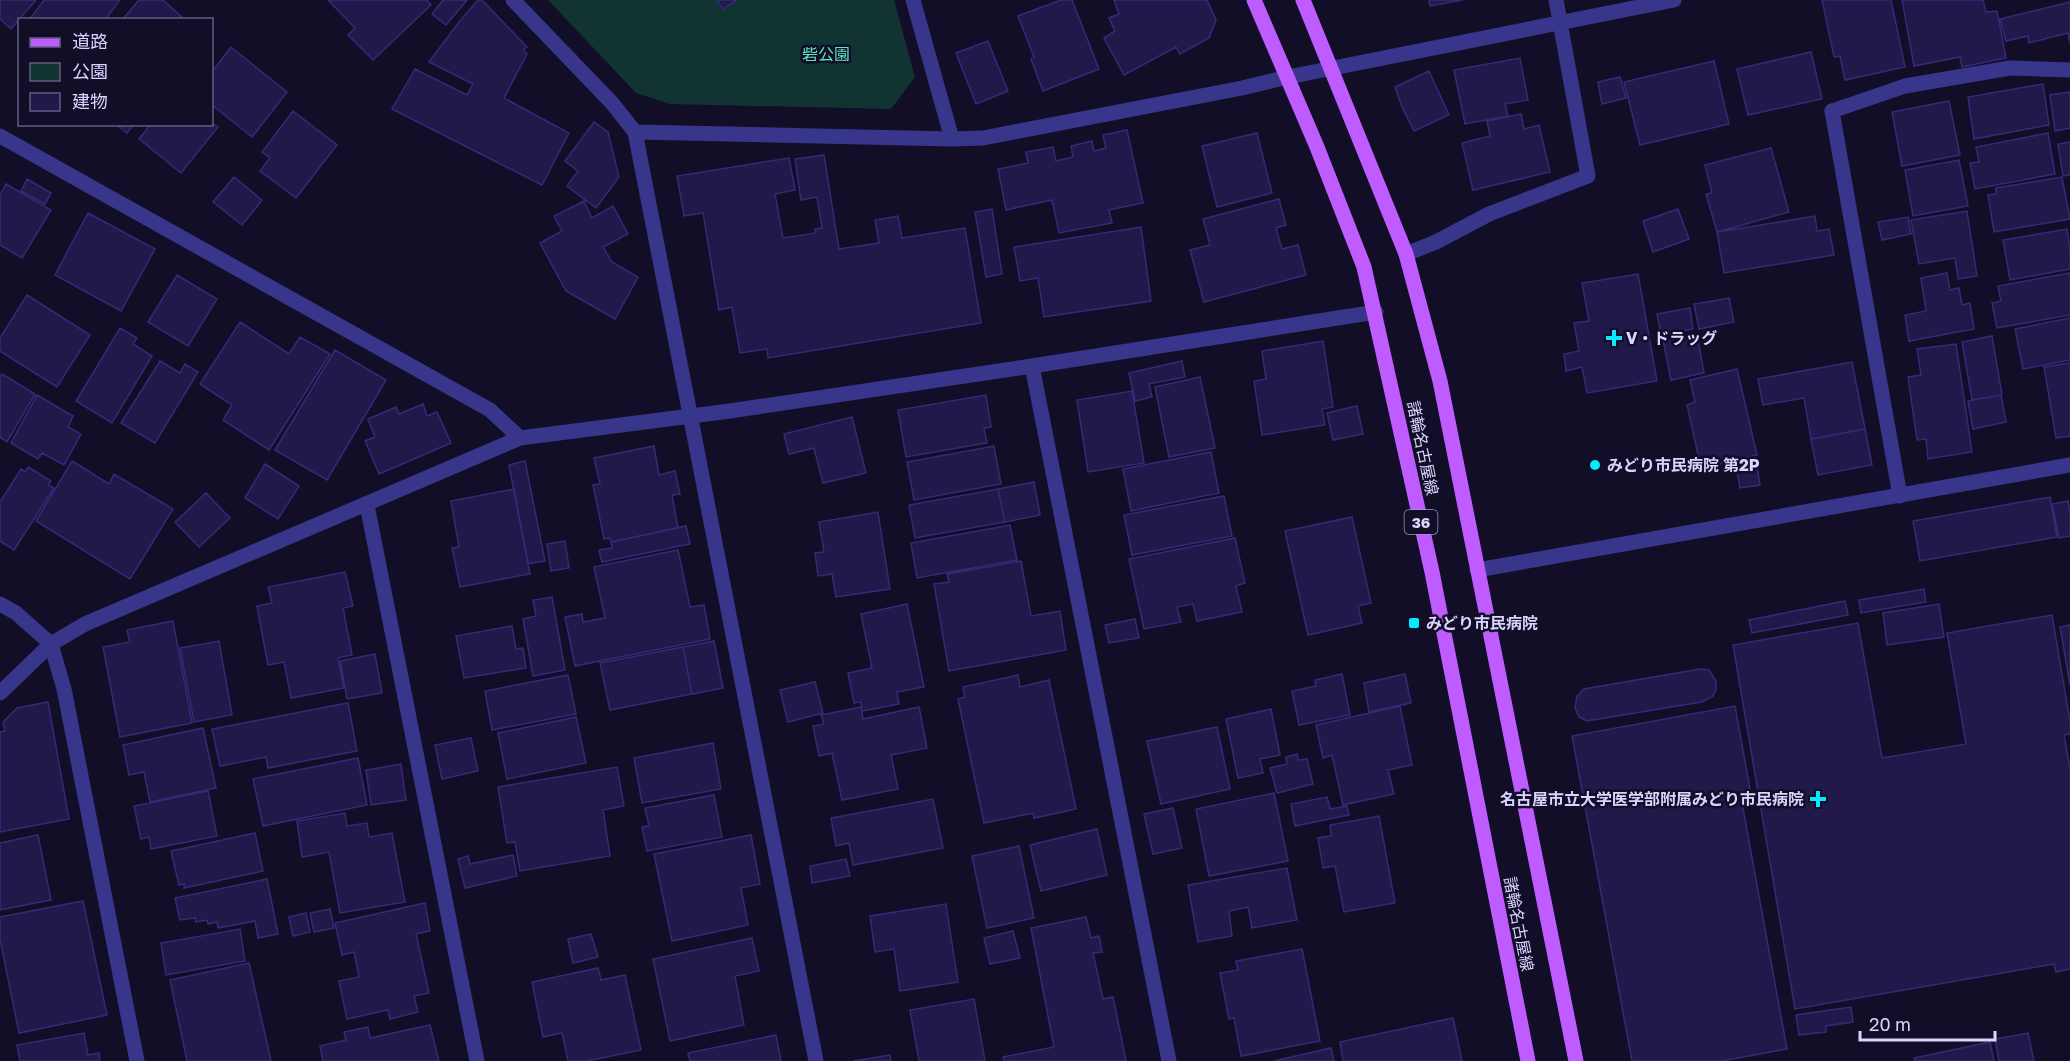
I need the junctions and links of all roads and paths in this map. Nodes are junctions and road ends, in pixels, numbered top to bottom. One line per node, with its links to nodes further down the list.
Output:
1 (513, 0): 11 (street)
2 (912, 0): 13 (street)
3 (1254, 0): 10 (main road, 諸輪名古屋線 / 36)
4 (1303, 0): 8 (main road, 諸輪名古屋線)
5 (1556, 0): 7 (street)
6 (1674, 0): 7 (street)
7 (1560, 22): 8 (street); 14 (street)
8 (1332, 68): 10 (street); 14 (main road, 諸輪名古屋線)
9 (2070, 70): 20 (street)
10 (1288, 77): 13 (street); 15 (main road, 諸輪名古屋線 / 36)
11 (635, 132): 13 (street); 17 (street)
12 (0, 136): 18 (street)
13 (952, 139)
14 (1406, 254): 22 (main road, 諸輪名古屋線)
15 (1376, 312): 16 (street); 30 (main road, 諸輪名古屋線 / 36)
16 (1032, 366): 17 (street); 29 (street)
17 (689, 416): 18 (street); 28 (street)
18 (520, 438): 21 (street)
19 (2070, 465): 20 (street)
20 (1899, 496): 22 (street)
21 (367, 505): 24 (street); 27 (street)
22 (1477, 570): 31 (main road, 諸輪名古屋線)
23 (0, 604): 24 (street)
24 (51, 644): 25 (street); 26 (street)
25 (0, 693)
26 (137, 1061)
27 (477, 1061)
28 (816, 1061)
29 (1169, 1061)
30 (1528, 1061)
31 (1576, 1061)

